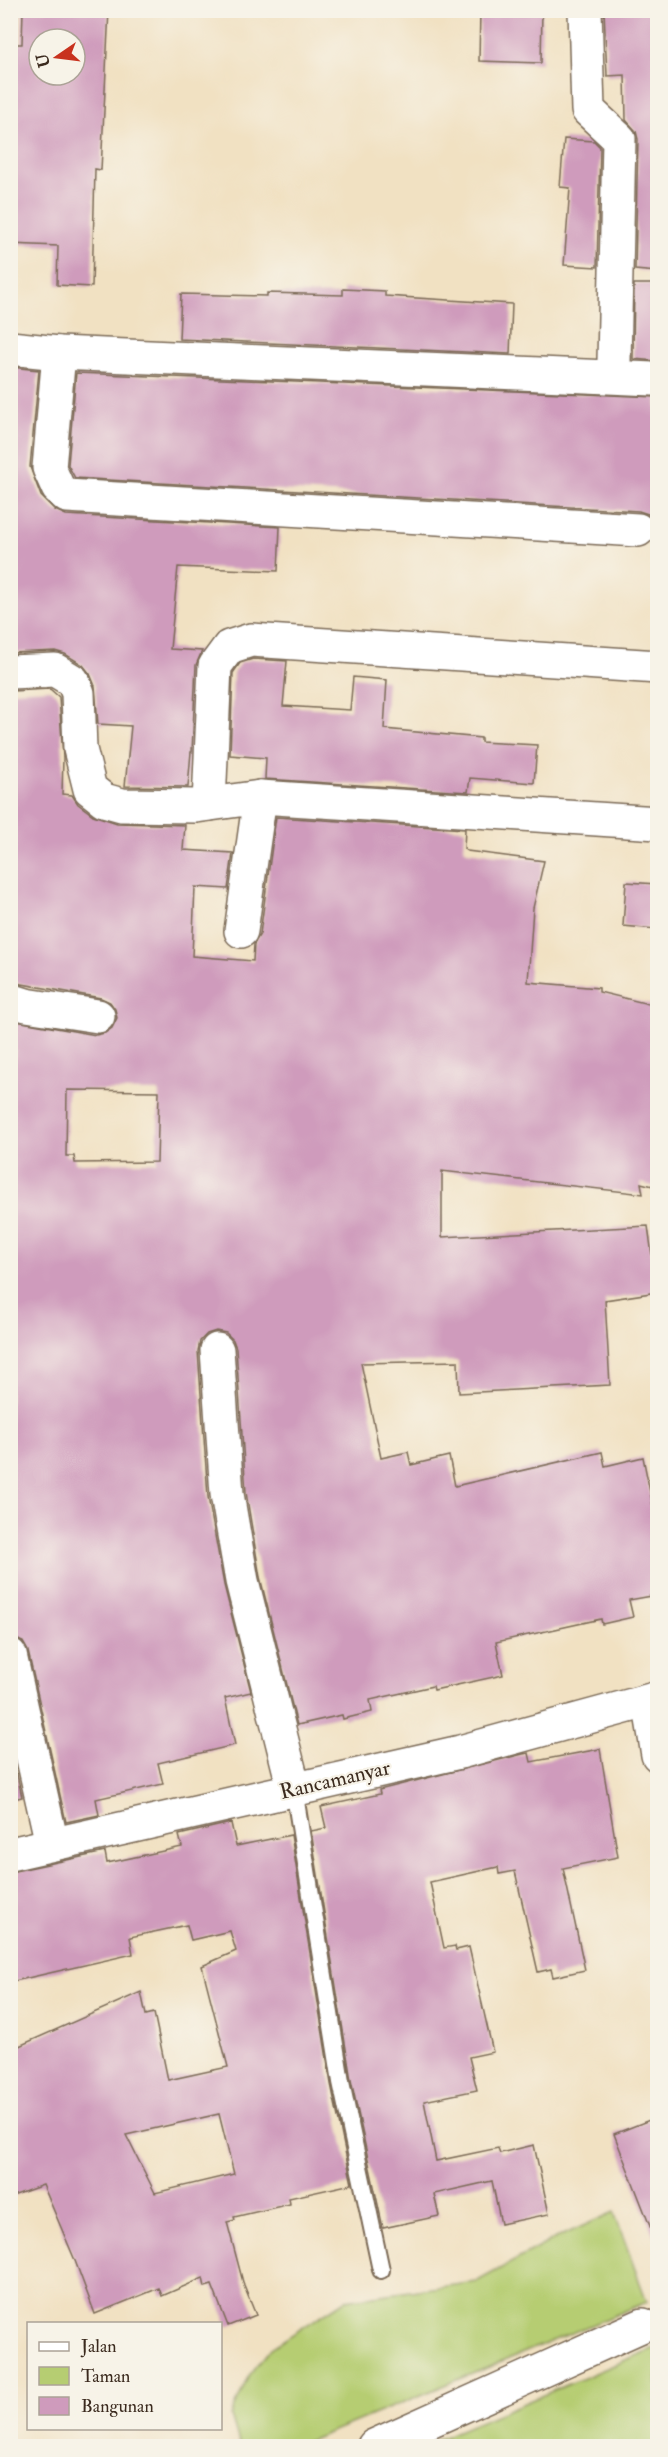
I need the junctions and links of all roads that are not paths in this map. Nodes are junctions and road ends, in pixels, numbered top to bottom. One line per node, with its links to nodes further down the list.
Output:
1 (585, 10): 4 (street)
2 (10, 348): 3 (street)
3 (59, 353): 5 (street); 6 (street)
4 (614, 361)
5 (653, 379)
6 (638, 530)
7 (657, 667): 10 (street)
8 (10, 672): 10 (street)
9 (260, 797): 10 (street); 11 (street); 12 (street)
10 (209, 804)
11 (657, 822)
12 (241, 931)
13 (10, 1000): 14 (street)
14 (98, 1016)
15 (218, 1350): 19 (street)
16 (10, 1655): 20 (street)
17 (653, 1700): 18 (street); 19 (street, Rancamanyar)
18 (657, 1755)
19 (294, 1789): 20 (street, Rancamanyar); 22 (lane)
20 (51, 1844): 21 (street, Rancamanyar)
21 (10, 1854)
22 (381, 2270)
23 (643, 2325): 24 (street)
24 (374, 2446)

